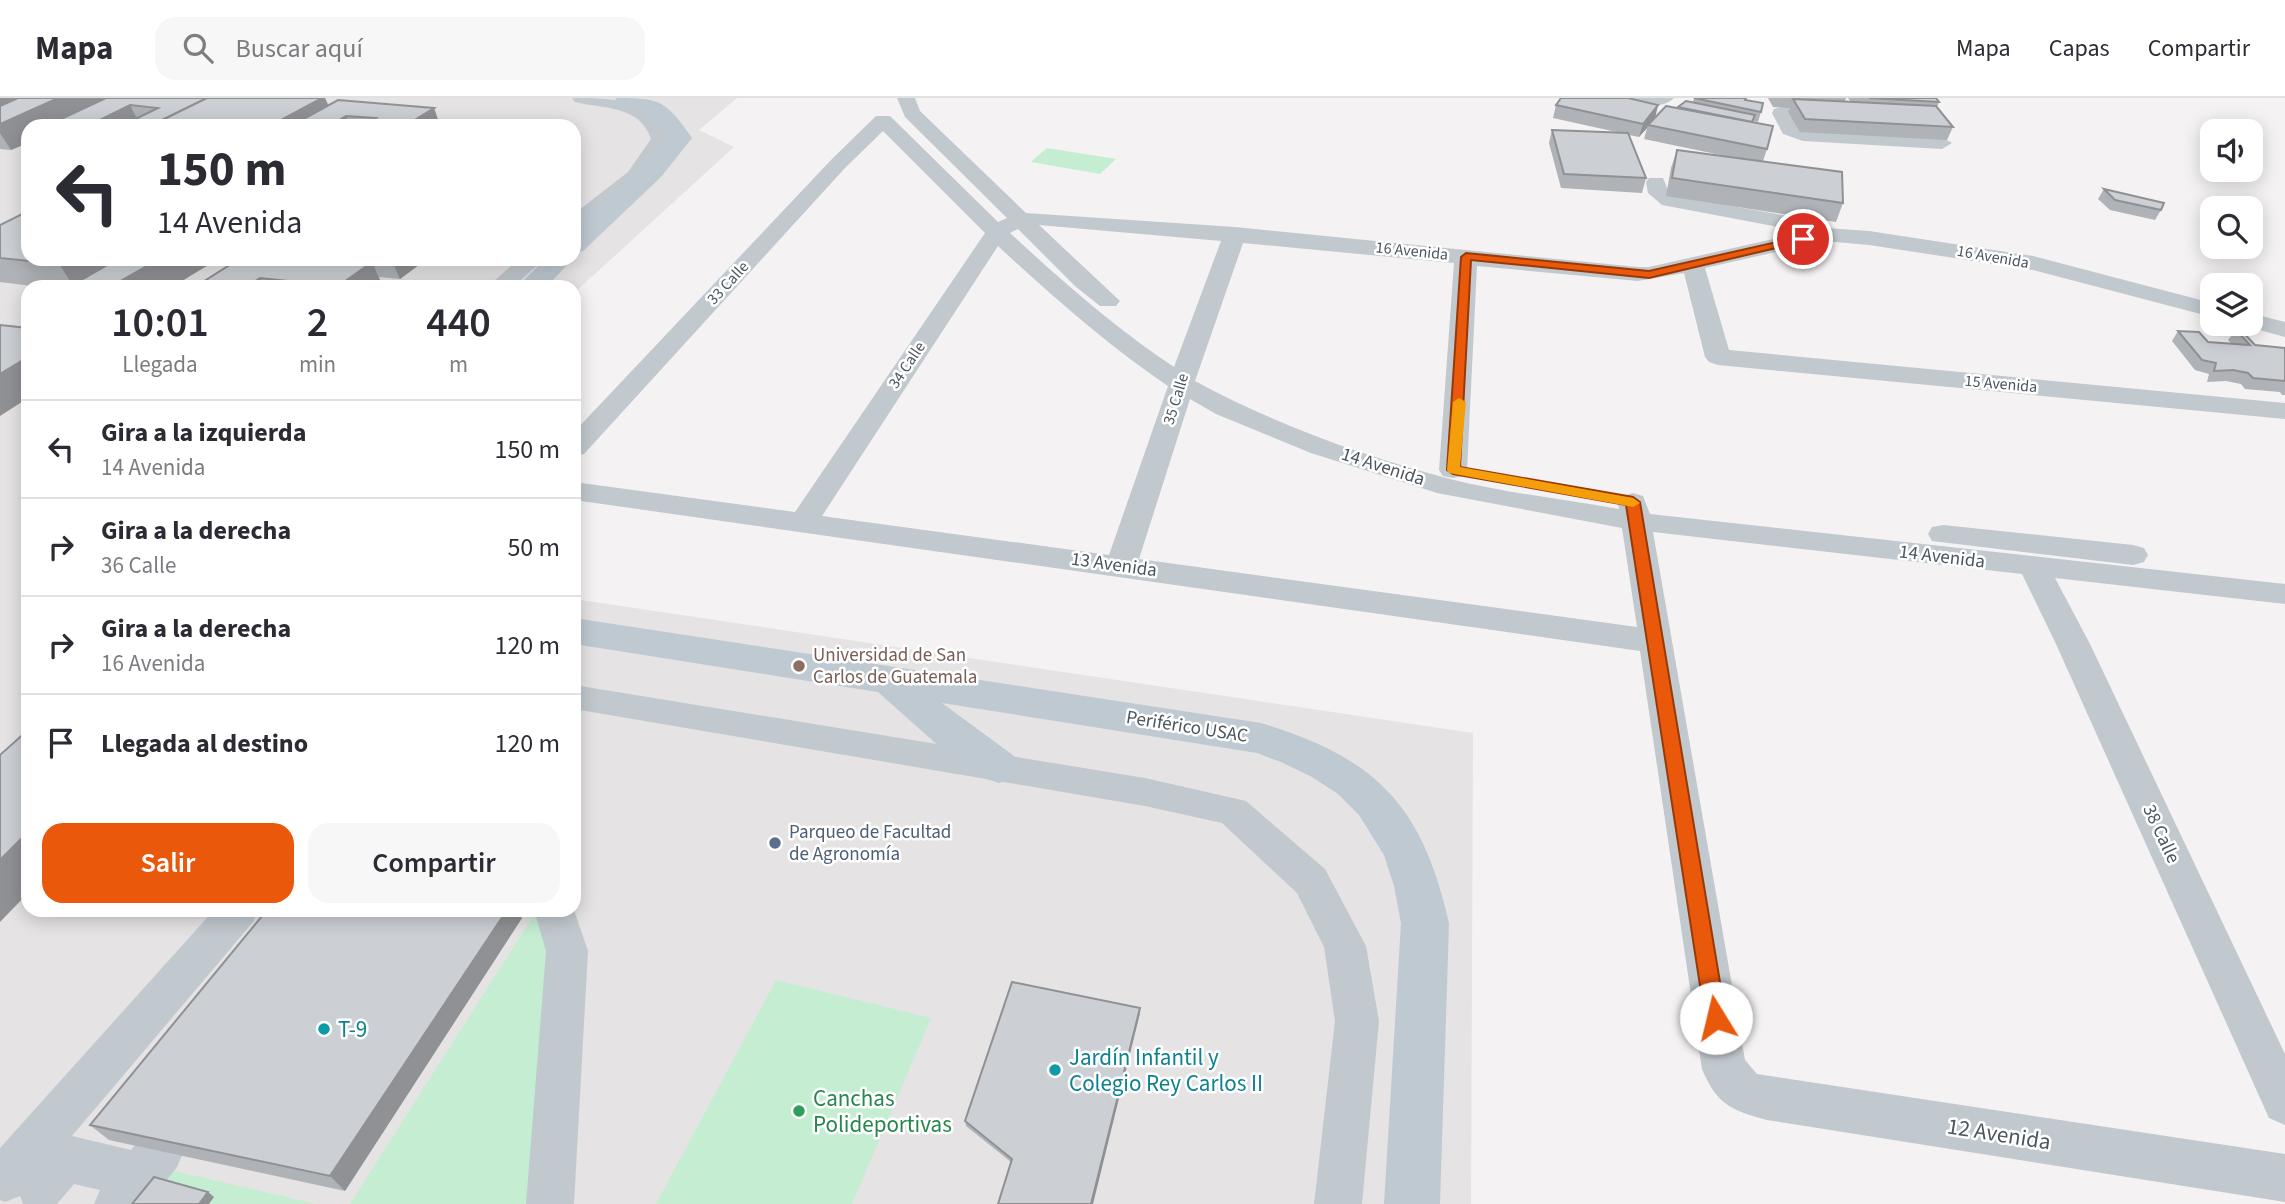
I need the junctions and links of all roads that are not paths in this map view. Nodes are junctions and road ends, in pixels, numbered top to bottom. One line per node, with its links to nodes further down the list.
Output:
1 (581, 98): 10 (street)
2 (625, 98): 15 (street)
3 (1619, 98): 4 (street)
4 (1665, 98)
5 (1840, 98): 8 (street)
6 (909, 105): 11 (street, 14 Avenida)
7 (881, 109): 12 (street, 14 Avenida); 27 (street, 33 Calle)
8 (1942, 143)
9 (1656, 182): 14 (street)
10 (581, 219)
11 (1021, 219): 12 (street, 34 Calle); 13 (street, 16 Avenida); 25 (street, 14 Avenida)
12 (996, 232): 25 (street, 14 Avenida); 31 (street, 34 Calle)
13 (1235, 234): 16 (street, 16 Avenida); 25 (street, 35 Calle)
14 (1824, 234): 17 (street, 16 Avenida); 22 (street, 16 Avenida)
15 (581, 239)
16 (1466, 257): 17 (street, 16 Avenida); 28 (street)
17 (1693, 264): 26 (street, 15 Avenida)
18 (524, 266): 20 (street)
19 (552, 266): 21 (street)
20 (508, 280)
21 (538, 280)
22 (2200, 307)
23 (2263, 324): 24 (street)
24 (2285, 330)
25 (1185, 374): 28 (street, 14 Avenida); 30 (street, 14 Avenida); 32 (street, 35 Calle)
26 (2285, 411)
27 (581, 440)
28 (1453, 470): 30 (street, 14 Avenida)
29 (581, 492): 31 (street, 13 Avenida)
30 (1633, 511): 33 (street, 14 Avenida); 34 (street, 14 Avenida); 37 (street)
31 (803, 522): 32 (street, 13 Avenida)
32 (1121, 566): 37 (street, 13 Avenida)
33 (2034, 567): 35 (street, 14 Avenida); 43 (street, 38 Calle)
34 (2285, 573)
35 (2285, 594)
36 (581, 632): 38 (street, Periférico USAC)
37 (1653, 640): 44 (street, 12 Avenida)
38 (889, 680): 40 (street); 49 (street, Periférico USAC)
39 (581, 698): 40 (street)
40 (999, 767): 48 (street)
41 (233, 917): 45 (street)
42 (556, 917): 47 (street)
43 (2285, 1103)
44 (2285, 1178)
45 (18, 1187): 46 (street)
46 (136, 1187)
47 (550, 1204)
48 (1338, 1204)
49 (1412, 1204)

